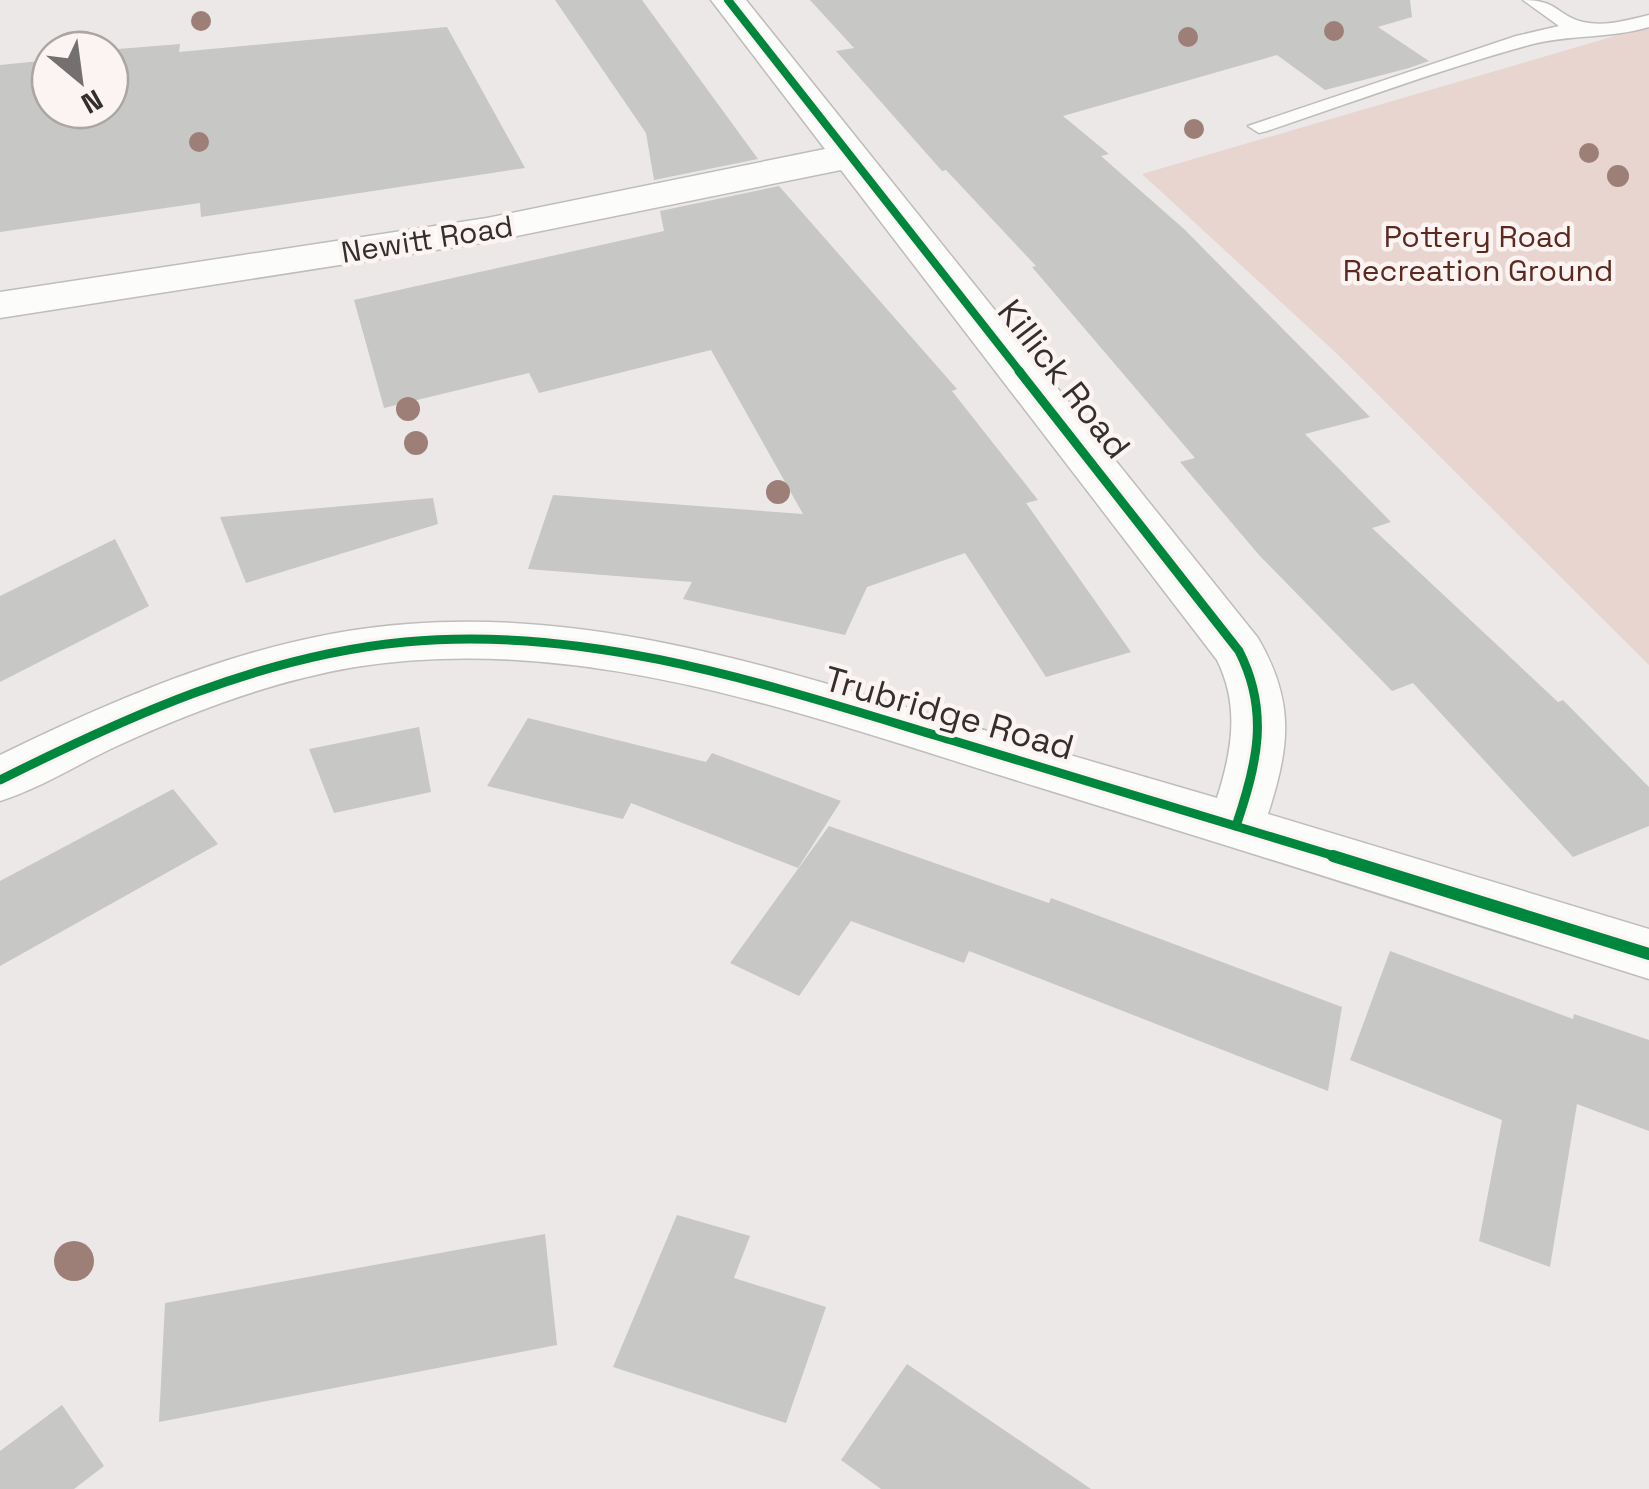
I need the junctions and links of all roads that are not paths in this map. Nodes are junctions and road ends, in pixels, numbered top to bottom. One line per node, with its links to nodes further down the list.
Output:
1 (728, 0): 6 (street, Killick Road)
2 (1533, 0): 4 (lane)
3 (1649, 21): 4 (lane)
4 (1577, 28): 5 (lane)
5 (1259, 126)
6 (850, 156): 7 (street, Newitt Road); 9 (street, Killick Road)
7 (0, 306)
8 (0, 780): 9 (street, Trubridge Road)
9 (1236, 826): 10 (street, Trubridge Road)
10 (1649, 954)

